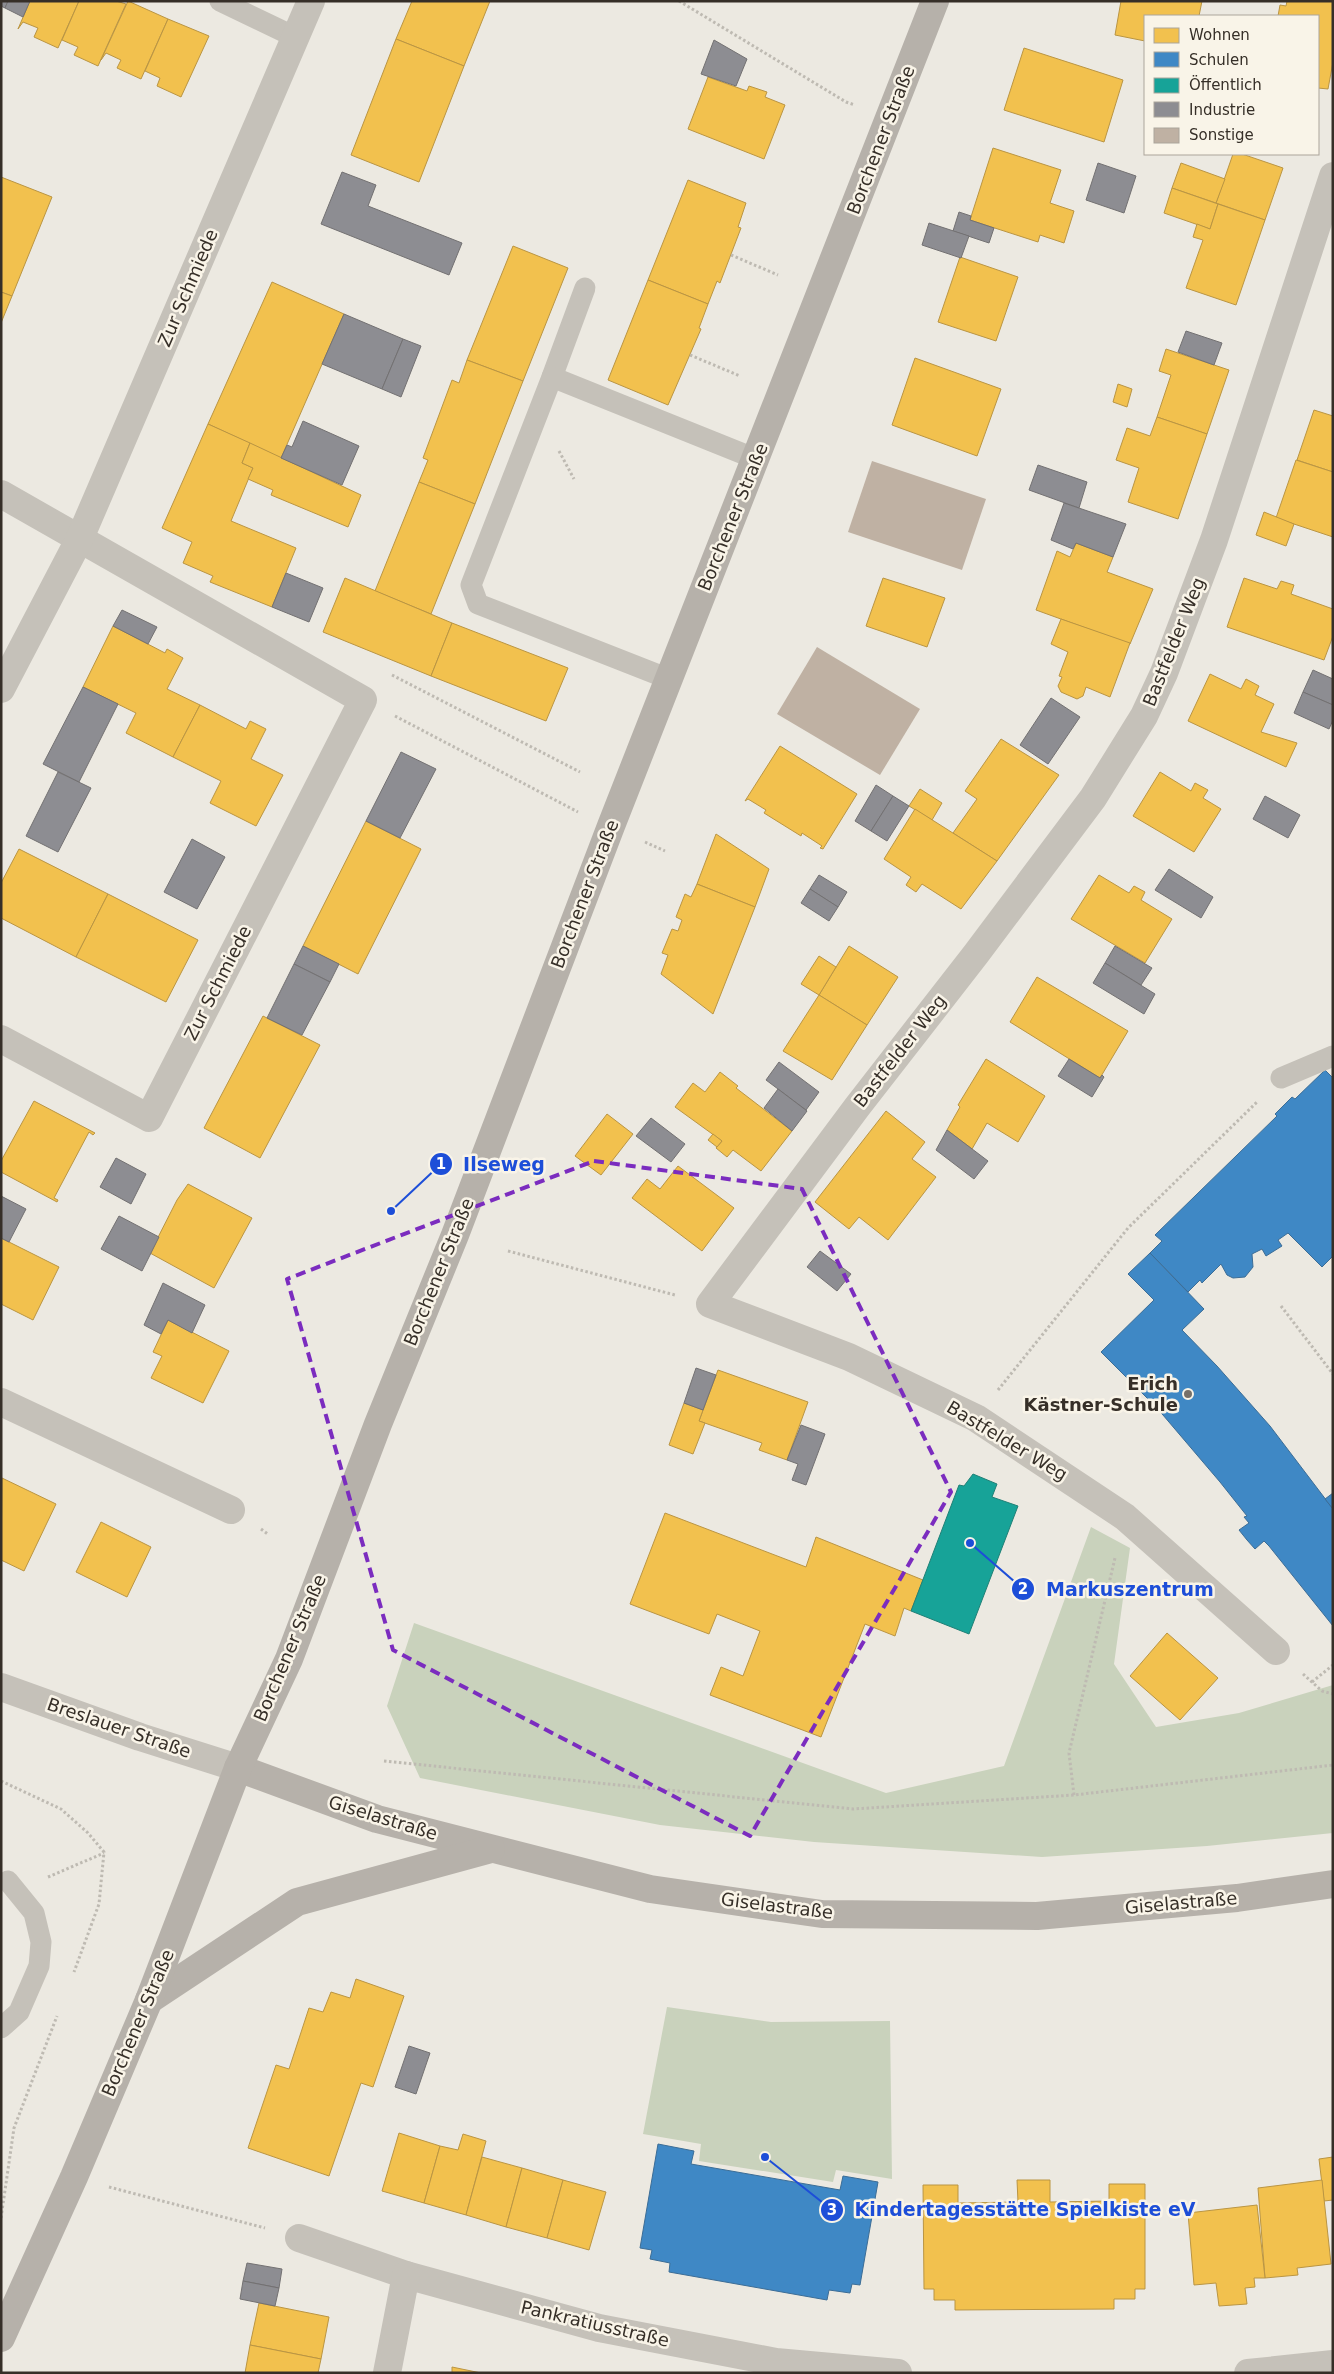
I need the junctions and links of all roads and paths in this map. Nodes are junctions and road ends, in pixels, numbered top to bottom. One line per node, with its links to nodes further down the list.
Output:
1 (220, 1): 5 (lane)
2 (311, 1): 5 (street, Zur Schmiede)
3 (679, 1): 6 (path)
4 (935, 1): 6 (main road, Borchener Straße)
5 (297, 38): 16 (street, Zur Schmiede)
6 (889, 118): 14 (main road, Borchener Straße)
7 (1333, 176): 27 (street, Bastfelder Weg)
8 (731, 255): 9 (path)
9 (778, 275)
10 (585, 288): 13 (lane)
11 (690, 355): 12 (path)
12 (740, 376)
13 (552, 377): 14 (lane); 18 (lane)
14 (756, 459): 18 (main road, Borchener Straße)
15 (1, 494): 16 (street)
16 (80, 538): 19 (street, Zur Schmiede); 20 (street)
17 (388, 674): 21 (path)
18 (669, 679): 42 (main road, Borchener Straße)
19 (1, 689)
20 (363, 700): 22 (path); 23 (street, Zur Schmiede)
21 (580, 772)
22 (567, 806)
23 (1, 1039)
24 (1333, 1056): 25 (lane)
25 (1280, 1078): 31 (path)
26 (508, 1250): 27 (path)
27 (710, 1304): 31 (street, Bastfelder Weg)
28 (1280, 1306): 29 (path)
29 (1333, 1374)
30 (1, 1402): 32 (street)
31 (976, 1418): 33 (street, Bastfelder Weg)
32 (231, 1510)
33 (1125, 1516): 34 (street, Bastfelder Weg); 44 (path)
34 (1276, 1651)
35 (1333, 1665): 37 (path)
36 (1308, 1679): 37 (path)
37 (1312, 1682): 39 (path)
38 (1, 1687): 42 (street, Breslauer Straße)
39 (1333, 1694)
40 (384, 1761): 44 (path)
41 (1333, 1765): 44 (path)
42 (238, 1768): 45 (main road, Giselastraße); 50 (main road, Borchener Straße)
43 (1, 1781): 46 (path)
44 (1074, 1795)
45 (493, 1849): 47 (main road, Giselastraße); 50 (main road)
46 (104, 1852): 48 (path); 49 (path)
47 (1333, 1884)
48 (13, 1886): 52 (lane)
49 (72, 1978)
50 (149, 2000): 53 (main road, Borchener Straße)
51 (58, 2014): 54 (path)
52 (1, 2028)
53 (74, 2177): 55 (path); 57 (main road, Borchener Straße)
54 (1, 2218)
55 (299, 2238): 56 (street, Pankratiusstraße)
56 (406, 2275): 59 (street); 60 (street, Pankratiusstraße)
57 (1, 2338)
58 (1333, 2364): 61 (street)
59 (386, 2373)
60 (898, 2373)
61 (1248, 2373)

